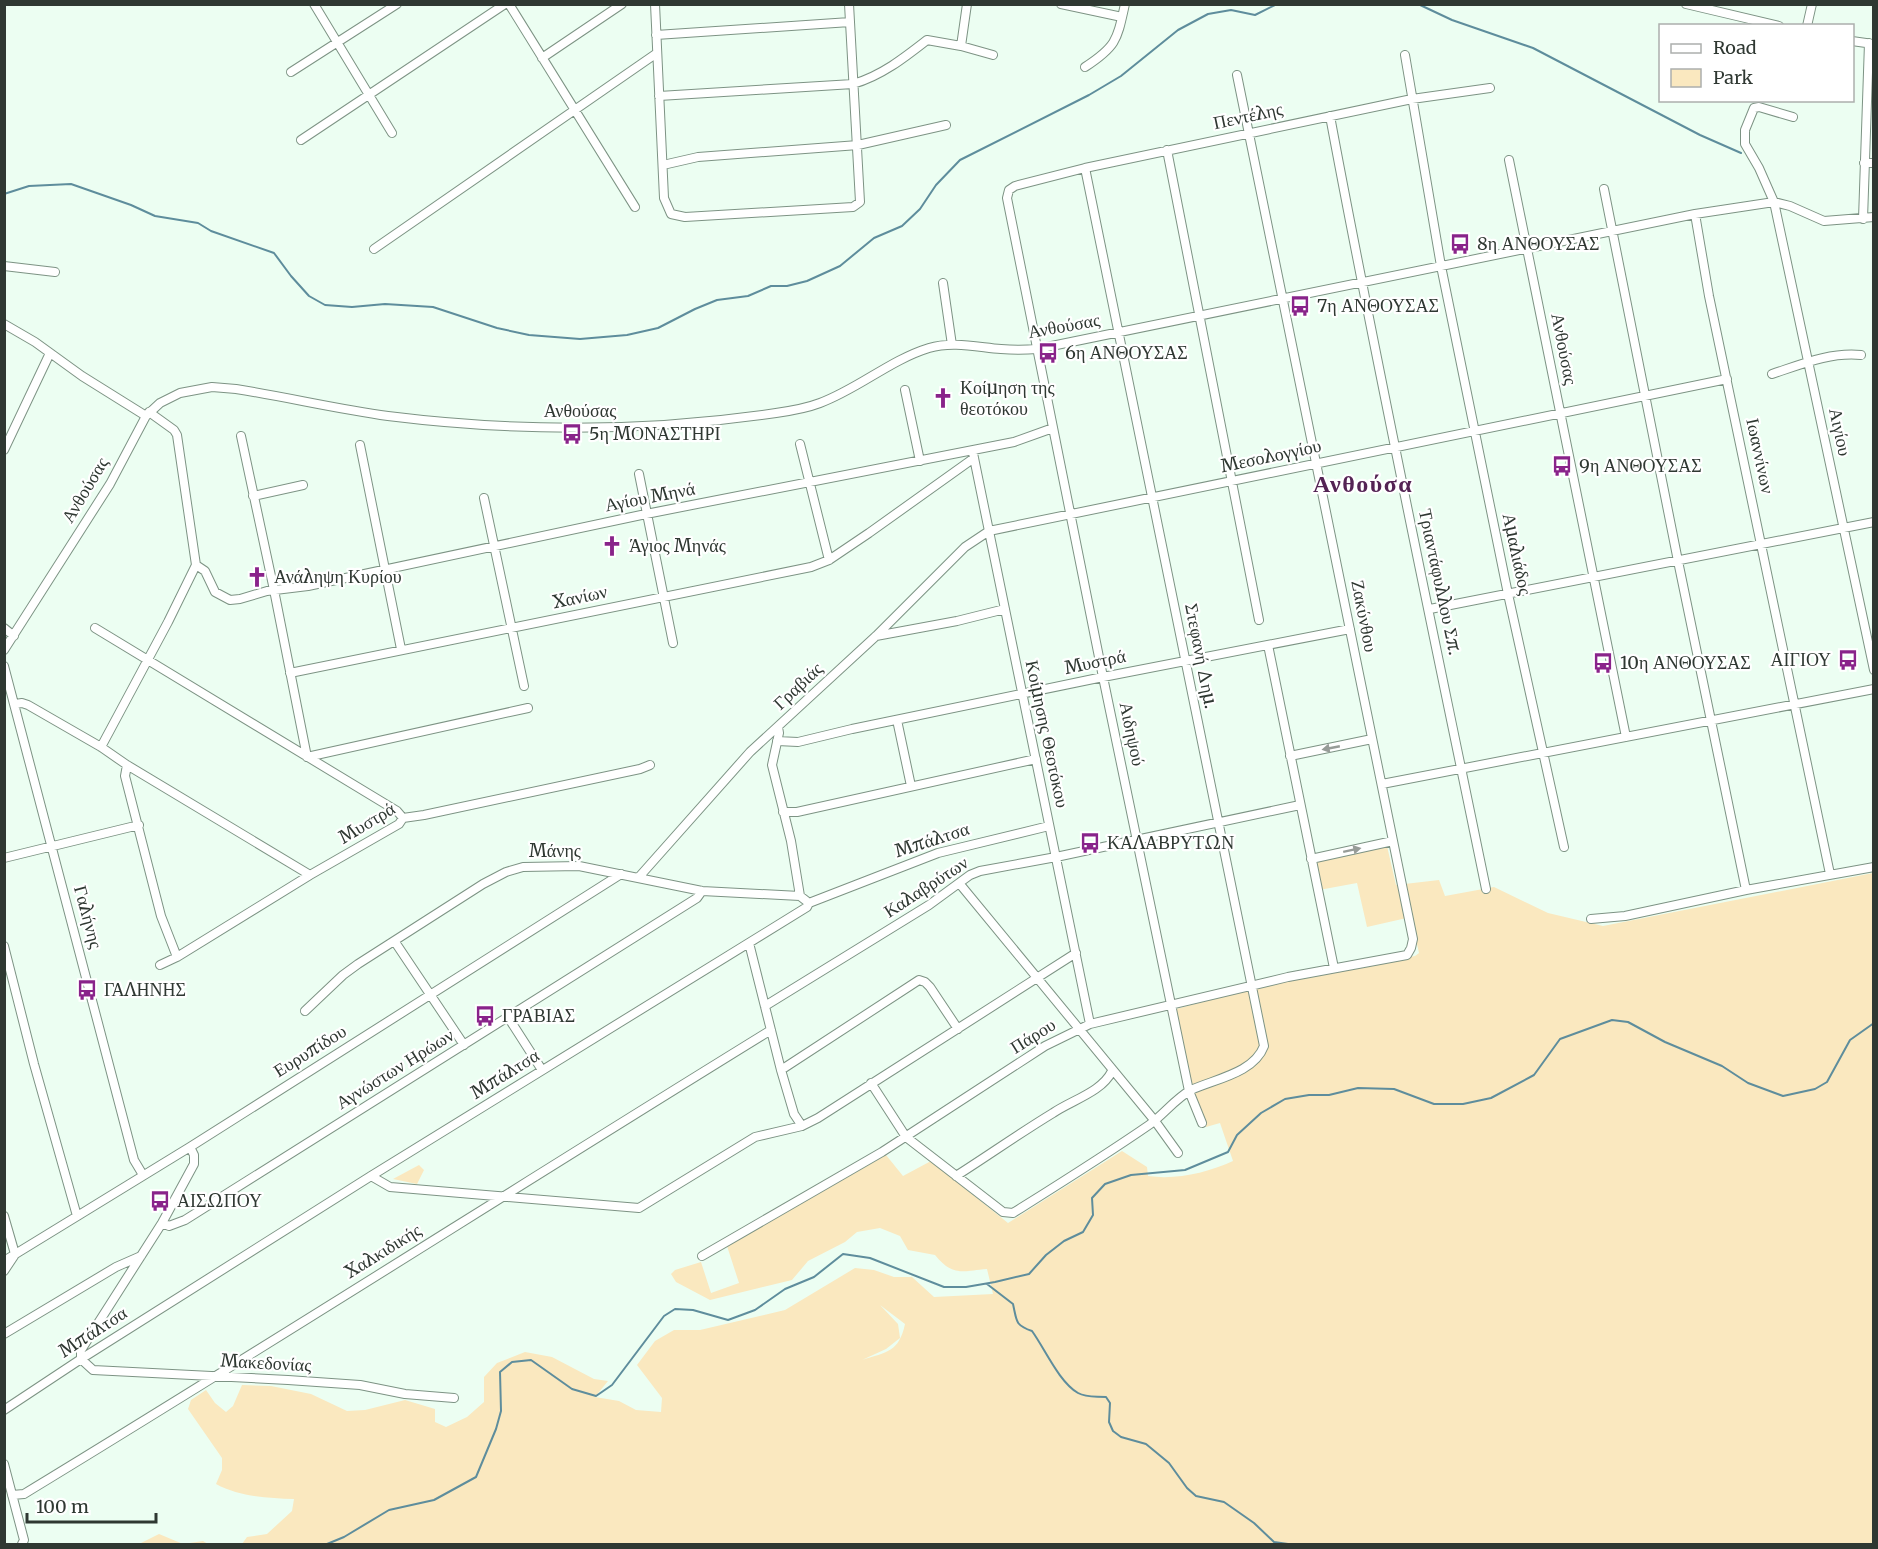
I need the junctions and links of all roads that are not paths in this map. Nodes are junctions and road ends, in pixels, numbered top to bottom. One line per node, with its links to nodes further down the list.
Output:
1 (314, 4): 18 (street)
2 (397, 4): 18 (street)
3 (507, 4): 24 (street); 30 (street)
4 (622, 4): 24 (street)
5 (655, 4): 16 (street)
6 (849, 4): 13 (street)
7 (967, 4): 20 (street)
8 (1061, 4): 12 (street)
9 (1125, 4): 12 (street)
10 (1686, 4): 14 (street)
11 (1812, 4): 15 (street)
12 (1122, 18): 25 (street)
13 (850, 22): 16 (street); 28 (street)
14 (1771, 24)
15 (1807, 24)
16 (657, 35): 21 (street)
17 (1854, 41): 19 (street)
18 (337, 43): 26 (street); 30 (street)
19 (1871, 44): 33 (street)
20 (961, 46): 22 (street); 28 (street)
21 (657, 53): 31 (street); 34 (street)
22 (993, 55)
23 (1405, 55): 32 (street, Αμαλιάδος)
24 (542, 58): 34 (street)
25 (1085, 67)
26 (291, 72)
27 (1237, 75): 39 (street, Ζακύνθου)
28 (853, 84): 31 (street); 41 (street)
29 (1490, 88): 32 (street, Πεντέλης)
30 (369, 95): 38 (street); 40 (street)
31 (659, 96): 45 (street)
32 (1412, 99): 35 (street, Πεντέλης); 58 (street, Αμαλιάδος)
33 (1870, 104): 44 (street)
34 (573, 109): 50 (street); 56 (street)
35 (1330, 116): 39 (street, Πεντέλης); 61 (street, Τριαντάφυλλου Σπ.)
36 (1793, 117): 49 (street, Αιγίου)
37 (946, 125): 41 (street)
38 (392, 133)
39 (1249, 133): 42 (street, Πεντέλης); 62 (street, Ζακύνθου)
40 (301, 140)
41 (858, 145): 45 (street); 45 (street)
42 (1167, 150): 46 (street, Πεντέλης); 63 (street)
43 (1509, 160): 55 (street)
44 (1869, 163): 53 (street)
45 (663, 165)
46 (1085, 168): 47 (street, Πεντέλης); 65 (street, Στεφανή Δημ.)
47 (1015, 186): 67 (street, Αιδηψού)
48 (1604, 189): 54 (street)
49 (1774, 202): 51 (street); 53 (street); 70 (street, Αιγίου)
50 (635, 207)
51 (1695, 214): 54 (street); 72 (street, Ιωαννίνων)
52 (1874, 217): 53 (street)
53 (1863, 219)
54 (1612, 231): 55 (street); 74 (street)
55 (1527, 248): 58 (street, Ανθούσας); 75 (street, Ανθούσας)
56 (374, 249)
57 (4, 266): 59 (street)
58 (1441, 266): 61 (street, Ανθούσας); 78 (street, Αμαλιάδος)
59 (55, 272)
60 (943, 283): 66 (street)
61 (1360, 283): 62 (street, Ανθούσας); 82 (street, Τριαντάφυλλου Σπ.)
62 (1283, 299): 63 (street, Ανθούσας); 86 (street, Ζακύνθου)
63 (1199, 316): 65 (street, Ανθούσας); 88 (street)
64 (4, 324): 68 (street)
65 (1119, 332): 67 (street, Ανθούσας); 92 (street, Στεφανή Δημ.)
66 (952, 345): 67 (street, Ανθούσας); 76 (street, Ανθούσας)
67 (1037, 349): 77 (street, Αιδηψού)
68 (50, 353): 76 (street); 83 (street)
69 (1861, 355): 70 (street)
70 (1808, 362): 71 (street); 97 (street, Αιγίου)
71 (1772, 374)
72 (1727, 379): 74 (street, Ανθούσας); 99 (street, Ιωαννίνων)
73 (905, 390): 85 (street)
74 (1646, 396): 75 (street, Ανθούσας); 102 (street)
75 (1560, 413): 78 (street, Μεσολογγίου); 105 (street)
76 (147, 414): 103 (street); 116 (street, Ανθούσας)
77 (1053, 428): 84 (street, Αγίου Μηνά); 95 (street, Αιδηψού)
78 (1475, 432): 82 (street, Μεσολογγίου); 107 (street, Αμαλιάδος)
79 (241, 436): 91 (street)
80 (800, 444): 89 (street)
81 (360, 445): 104 (street)
82 (1394, 448): 86 (street, Μεσολογγίου); 110 (street, Τριαντάφυλλου Σπ.)
83 (4, 450)
84 (973, 454): 85 (street, Αγίου Μηνά); 98 (street, Κοίμησης Θεοτόκου); 101 (street, Χανίων)
85 (920, 461): 89 (street, Αγίου Μηνά)
86 (1316, 464): 88 (street, Μεσολογγίου); 115 (street, Ζακύνθου)
87 (639, 474): 94 (street)
88 (1232, 481): 92 (street, Μεσολογγίου); 111 (street)
89 (809, 482): 94 (street, Αγίου Μηνά); 101 (street)
90 (303, 486): 91 (street)
91 (253, 496): 106 (street)
92 (1152, 497): 95 (street, Μεσολογγίου); 123 (street, Στεφανή Δημ.)
93 (484, 498): 100 (street)
94 (646, 514): 100 (street, Αγίου Μηνά); 108 (street)
95 (1071, 514): 98 (street, Μεσολογγίου); 127 (street, Αιδηψού)
96 (1874, 522): 97 (street)
97 (1844, 528): 99 (street); 125 (street, Αιγίου)
98 (989, 531): 109 (street, Κοίμησης Θεοτόκου); 117 (street, Γραβιάς)
99 (1761, 544): 102 (street); 132 (street, Ιωαννίνων)
100 (495, 546): 104 (street, Αγίου Μηνά); 114 (street)
101 (829, 560): 108 (street, Χανίων)
102 (1677, 561): 105 (street); 135 (street)
103 (196, 565): 106 (street, Αγίου Μηνά); 122 (street)
104 (386, 569): 106 (street, Αγίου Μηνά); 120 (street)
105 (1593, 577): 107 (street); 137 (street)
106 (274, 590): 126 (street)
107 (1508, 594): 110 (street); 141 (street, Αμαλιάδος)
108 (663, 596): 114 (street, Χανίων); 118 (street)
109 (1005, 609): 117 (street); 130 (street, Κοίμησης Θεοτόκου)
110 (1430, 609): 147 (street, Τριαντάφυλλου Σπ.)
111 (1259, 620)
112 (4, 628): 116 (street)
113 (95, 628): 122 (street)
114 (512, 628): 120 (street, Χανίων); 128 (street)
115 (1350, 629): 119 (street, Μυστρά); 138 (street, Ζακύνθου)
116 (14, 636): 121 (street, Ανθούσας)
117 (876, 636): 136 (street, Γραβιάς)
118 (673, 644)
119 (1268, 645): 123 (street, Μυστρά); 142 (street)
120 (401, 649): 126 (street, Χανίων)
121 (4, 650)
122 (148, 659): 140 (street); 143 (street)
123 (1185, 661): 127 (street, Μυστρά); 153 (street, Στεφανή Δημ.)
124 (4, 666): 131 (street, Γαλήνης)
125 (1874, 670)
126 (290, 673): 143 (street)
127 (1103, 677): 130 (street, Μυστρά); 156 (street, Αιδηψού)
128 (524, 686)
129 (1874, 689): 132 (street)
130 (1022, 694): 134 (street, Μυστρά); 144 (street, Κοίμησης Θεοτόκου)
131 (15, 704): 140 (street); 158 (street, Γαλήνης)
132 (1795, 704): 135 (street); 165 (street, Ιωαννίνων)
133 (528, 708): 143 (street)
134 (897, 720): 139 (street, Μυστρά); 149 (street)
135 (1711, 721): 137 (street); 170 (street)
136 (778, 727): 139 (street); 167 (street, Γραβιάς)
137 (1626, 737): 141 (street)
138 (1372, 740): 142 (street, one-way to 142); 148 (street, Ζακύνθου)
139 (777, 741): 151 (street)
140 (101, 747): 145 (street)
141 (1544, 753): 147 (street); 159 (street, Αμαλιάδος)
142 (1290, 756): 150 (street)
143 (306, 757): 152 (street)
144 (1036, 759): 149 (street); 155 (street, Κοίμησης Θεοτόκου)
145 (127, 765): 154 (street); 166 (street)
146 (650, 765): 152 (street, Μυστρά)
147 (1461, 768): 148 (street); 169 (street, Τριαντάφυλλου Σπ.)
148 (1382, 784): 157 (street, Ζακύνθου)
149 (911, 786): 151 (street)
150 (1300, 805): 153 (street, Καλαβρύτων); 162 (street)
151 (783, 812): 172 (street)
152 (403, 818): 166 (street, Μυστρά)
153 (1218, 822): 156 (street, Καλαβρύτων); 184 (street, Στεφανή Δημ.)
154 (139, 825): 158 (street); 180 (street)
155 (1049, 826): 160 (street, Κοίμησης Θεοτόκου); 173 (street, Μπάλτσα)
156 (1137, 840): 160 (street, Καλαβρύτων); 187 (street, Αιδηψού)
157 (1393, 841): 162 (street, one-way to 157); 175 (street, Ζακύνθου)
158 (52, 846): 161 (street); 206 (street, Γαλήνης)
159 (1564, 848)
160 (1056, 857): 168 (street, Καλαβρύτων); 179 (street, Κοίμησης Θεοτόκου)
161 (4, 858)
162 (1311, 859): 182 (street)
163 (1874, 867): 165 (street)
164 (621, 874): 167 (street, Μάνης); 176 (street, Μάνης); 185 (street, Ευρυπίδου)
165 (1830, 874): 170 (street)
166 (310, 875): 180 (street, Μυστρά)
167 (639, 877): 171 (street, Μάνης)
168 (959, 883): 183 (street); 186 (street, Καλαβρύτων)
169 (1486, 889)
170 (1746, 890): 174 (street)
171 (702, 891): 172 (street, Μάνης); 189 (street, Αγνώστων Ηρώων)
172 (800, 896): 173 (street)
173 (809, 903): 177 (street, Μπάλτσα)
174 (1591, 919)
175 (1413, 939): 182 (street, Πάρου)
176 (395, 942): 185 (street); 188 (street, Μάνης)
177 (749, 943): 186 (street); 195 (street, Μπάλτσα)
178 (4, 946): 211 (street)
179 (1076, 953): 183 (street); 190 (street, Κοίμησης Θεοτόκου)
180 (177, 957): 181 (street, Μυστρά)
181 (160, 965)
182 (1334, 969): 184 (street, Πάρου)
183 (1037, 978): 191 (street); 192 (street)
184 (1251, 987): 187 (street, Πάρου); 199 (street, Στεφανή Δημ.)
185 (429, 994): 194 (street); 204 (street, Ευρυπίδου)
186 (765, 1006): 193 (street)
187 (1171, 1006): 190 (street, Πάρου); 199 (street, Αιδηψού)
188 (305, 1011)
189 (508, 1017): 194 (street, Αγνώστων Ηρώων); 195 (street)
190 (1090, 1024): 191 (street, Πάρου)
191 (1079, 1028): 197 (street); 203 (street, Πάρου)
192 (958, 1029): 196 (street); 198 (street)
193 (771, 1030): 196 (street); 209 (street, Χαλκιδικής)
194 (464, 1045): 212 (street, Αγνώστων Ηρώων)
195 (542, 1070): 207 (street, Μπάλτσα)
196 (781, 1070): 202 (street)
197 (1112, 1071): 200 (street); 208 (street)
198 (871, 1083): 202 (street); 203 (street)
199 (1189, 1091): 200 (street); 201 (street, Αιδηψού)
200 (1155, 1121): 205 (street); 208 (street)
201 (1202, 1123)
202 (802, 1126): 209 (street)
203 (906, 1137): 208 (street); 215 (street, Πάρου)
204 (190, 1147): 206 (street, Ευρυπίδου); 212 (street)
205 (1178, 1153)
206 (143, 1175): 211 (street, Ευρυπίδου)
207 (371, 1176): 209 (street); 219 (street, Μπάλτσα)
208 (956, 1176)
209 (501, 1196): 220 (street, Χαλκιδικής)
210 (4, 1216): 213 (street)
211 (77, 1216): 213 (street, Ευρυπίδου)
212 (162, 1223): 214 (street)
213 (15, 1254): 216 (street, Ευρυπίδου); 217 (street)
214 (141, 1256): 218 (street); 219 (street)
215 (702, 1256)
216 (4, 1261)
217 (4, 1271)
218 (4, 1334)
219 (81, 1359): 220 (street, Μακεδονίας); 222 (street, Μπάλτσα)
220 (216, 1377): 221 (street, Μακεδονίας); 225 (street, Χαλκιδικής)
221 (453, 1398)
222 (4, 1410)
223 (4, 1464): 224 (street)
224 (7, 1483): 225 (street)
225 (12, 1495): 226 (street)
226 (22, 1545)

